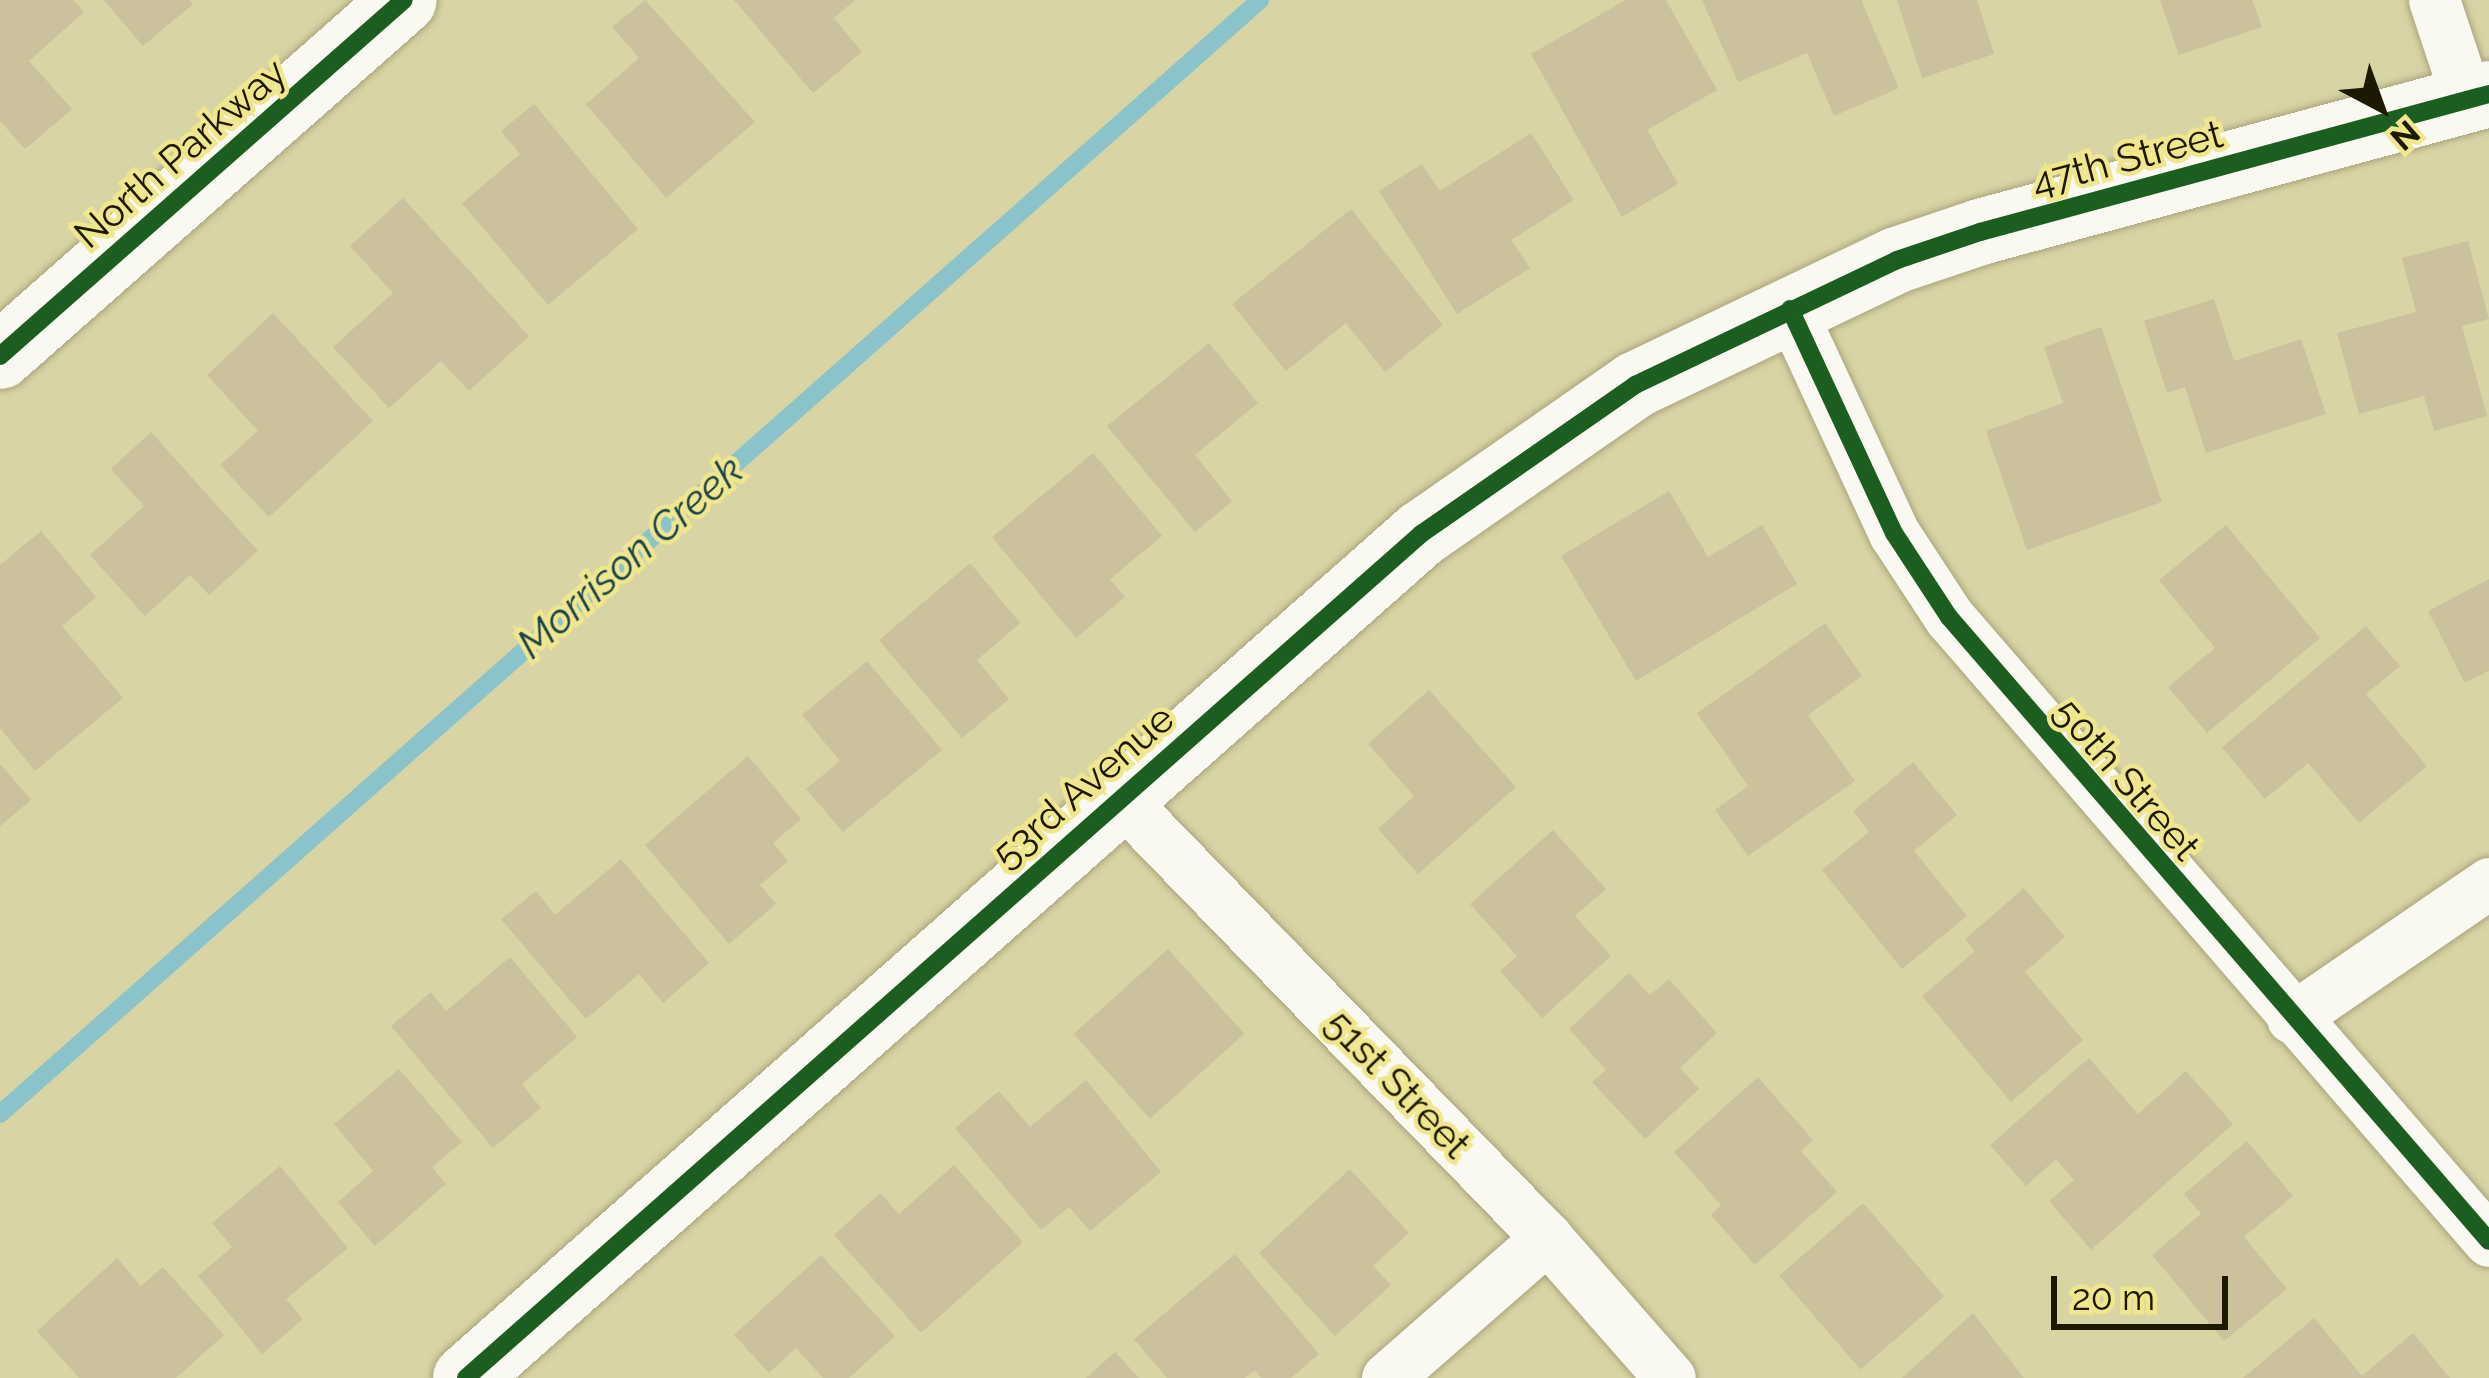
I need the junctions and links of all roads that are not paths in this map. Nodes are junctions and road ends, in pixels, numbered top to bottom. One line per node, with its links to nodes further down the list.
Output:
1 (404, 0): 5 (street, North Parkway)
2 (2434, 0): 3 (street)
3 (2478, 97): 4 (street, 47th Street)
4 (1790, 309): 6 (street, 53rd Avenue); 8 (street, 50th Street)
5 (0, 356)
6 (1119, 796): 9 (street, 51st Street); 11 (street, 53rd Avenue)
7 (2489, 883): 8 (street)
8 (2292, 1018): 10 (street, 50th Street)
9 (1547, 1238): 12 (street); 13 (street, 51st Street)
10 (2489, 1241)
11 (466, 1378)
12 (1388, 1378)
13 (1670, 1378)

